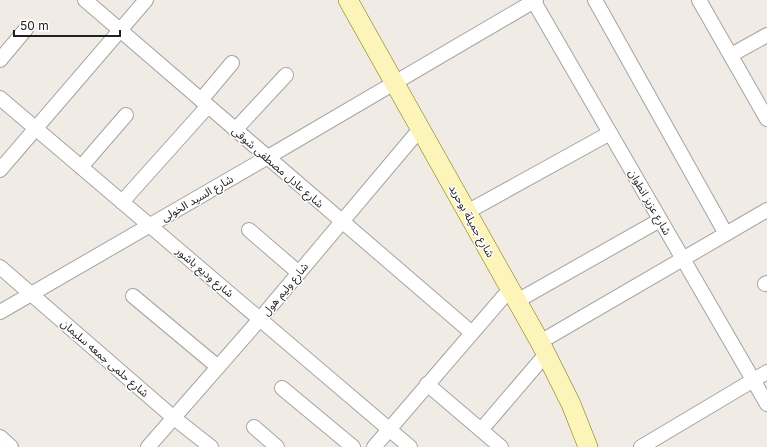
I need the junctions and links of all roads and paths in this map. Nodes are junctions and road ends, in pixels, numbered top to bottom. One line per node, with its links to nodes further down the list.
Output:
1 (85, 0): 8 (street, شارع عادل مصطفى شوقى)
2 (146, 0): 8 (street)
3 (348, 0): 14 (main road, شارع جميلة بوحريد)
4 (534, 0): 14 (street, شارع السيد الخولى); 22 (street, شارع عزيز انطوان)
5 (595, 0): 33 (street)
6 (699, 0): 10 (street)
7 (26, 29): 11 (street)
8 (120, 30): 16 (street, شارع عادل مصطفى شوقى); 19 (street)
9 (767, 35): 10 (street)
10 (731, 55): 18 (street)
11 (0, 60)
12 (232, 63): 16 (street)
13 (286, 75): 21 (street)
14 (394, 83): 20 (main road, شارع جميلة بوحريد); 23 (street, شارع السيد الخولى)
15 (0, 98): 19 (street, شارع وديع باشور)
16 (204, 103): 21 (street, شارع عادل مصطفى شوقى); 26 (street)
17 (126, 115): 24 (street)
18 (767, 119)
19 (36, 128): 24 (street, شارع وديع باشور); 25 (street)
20 (420, 129): 28 (main road, شارع جميلة بوحريد); 30 (street, شارع وليم هول)
21 (235, 130): 23 (street, شارع عادل مصطفى شوقى)
22 (610, 133): 28 (street); 29 (street, شارع عزيز انطوان)
23 (268, 157): 30 (street, شارع عادل مصطفى شوقى); 31 (street, شارع السيد الخولى)
24 (81, 167): 26 (street, شارع وديع باشور)
25 (0, 170)
26 (122, 202): 31 (street, شارع وديع باشور)
27 (767, 210): 33 (street)
28 (467, 212): 38 (main road, شارع جميلة بوحريد)
29 (660, 220): 34 (street, شارع عزيز انطوان); 38 (street)
30 (342, 222): 36 (street, شارع وليم هول); 42 (street, شارع عادل مصطفى شوقى)
31 (150, 225): 37 (street, شارع السيد الخولى); 41 (street, شارع وديع باشور)
32 (249, 230): 36 (street)
33 (726, 234): 34 (street)
34 (683, 259): 43 (street); 46 (street, شارع عزيز انطوان)
35 (0, 267): 37 (street, شارع حلمى جمعه سليمان)
36 (299, 273): 41 (street, شارع وليم هول)
37 (31, 294): 40 (street, شارع السيد الخولى); 50 (street, شارع حلمى جمعه سليمان)
38 (514, 295): 42 (street); 43 (main road, شارع جميلة بوحريد)
39 (133, 296): 44 (street)
40 (0, 312)
41 (260, 319): 44 (street, شارع وليم هول); 52 (street, شارع وديع باشور)
42 (472, 333): 47 (street)
43 (543, 348): 53 (street); 63 (main road, شارع جميلة بوحريد)
44 (218, 367): 50 (street, شارع وليم هول)
45 (767, 372): 46 (street)
46 (753, 380): 49 (street, شارع عزيز انطوان); 64 (street)
47 (427, 384): 52 (street); 53 (street)
48 (282, 388): 59 (street)
49 (767, 404)
50 (174, 418): 56 (street, شارع وليم هول); 57 (street, شارع حلمى جمعه سليمان)
51 (254, 427): 58 (street)
52 (389, 429): 60 (street); 61 (street, شارع وديع باشور)
53 (481, 430): 62 (street)
54 (0, 437): 55 (street)
55 (11, 447)
56 (148, 447)
57 (211, 447)
58 (277, 447)
59 (353, 447)
60 (374, 447)
61 (410, 447)
62 (501, 447)
63 (588, 447)
64 (641, 447)

